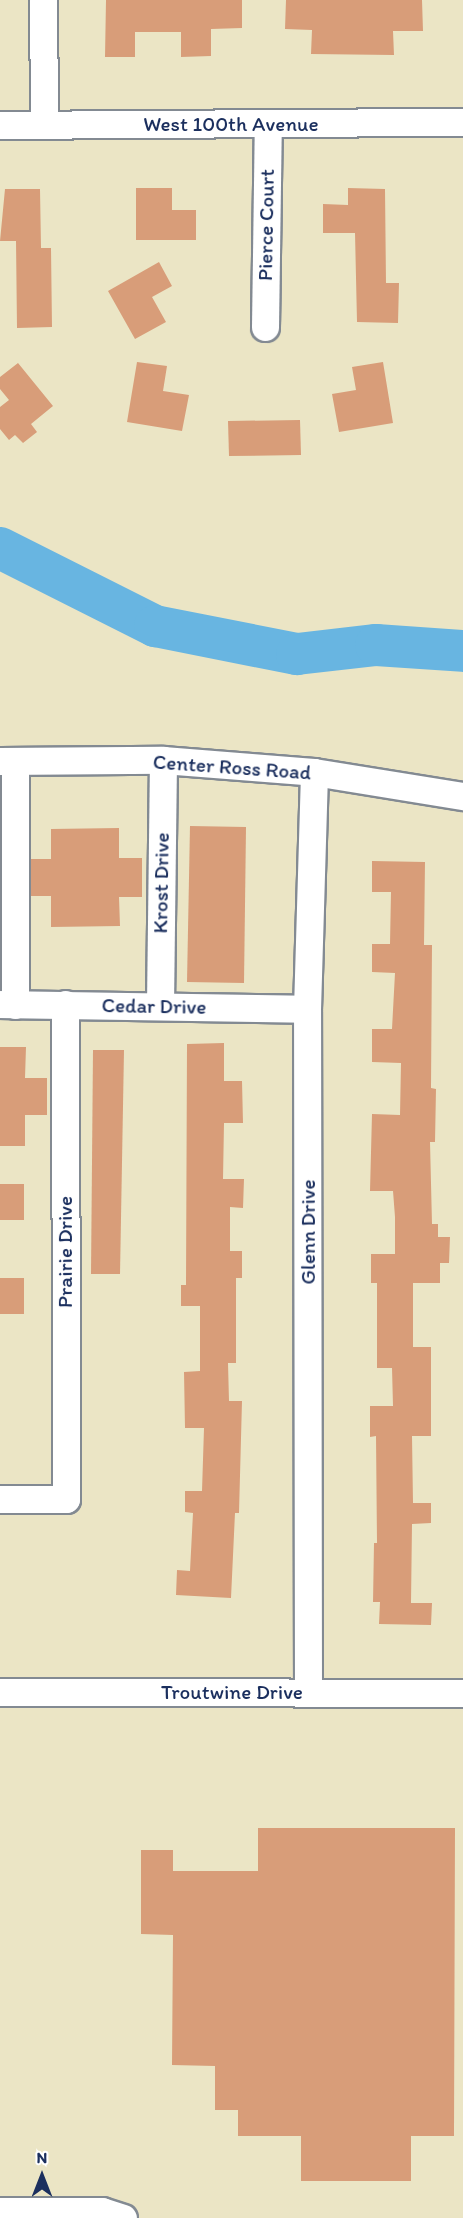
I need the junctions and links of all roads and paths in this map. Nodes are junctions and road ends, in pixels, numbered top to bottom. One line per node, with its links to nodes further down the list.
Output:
1 (43, 0): 5 (street)
2 (463, 122): 3 (street, West 100th Avenue)
3 (268, 124): 5 (street, West 100th Avenue); 6 (street, Pierce Court)
4 (0, 125): 5 (street, West 100th Avenue)
5 (44, 125)
6 (265, 327)
7 (163, 760): 8 (street, Center Ross Road); 9 (street, Center Ross Road); 13 (street, Krost Drive)
8 (7, 761): 12 (street)
9 (314, 772): 10 (street, Center Ross Road); 14 (street, Glenn Drive)
10 (463, 796)
11 (65, 1004): 12 (street, Cedar Drive); 13 (street, Cedar Drive); 15 (street, Prairie Drive)
12 (8, 1005)
13 (160, 1005): 14 (street, Cedar Drive)
14 (307, 1010): 17 (street, Glenn Drive)
15 (0, 1499)
16 (0, 1692): 17 (street, Troutwine Drive)
17 (308, 1693): 18 (street, Troutwine Drive)
18 (463, 1693)
19 (0, 2211): 20 (street)
20 (123, 2218)

